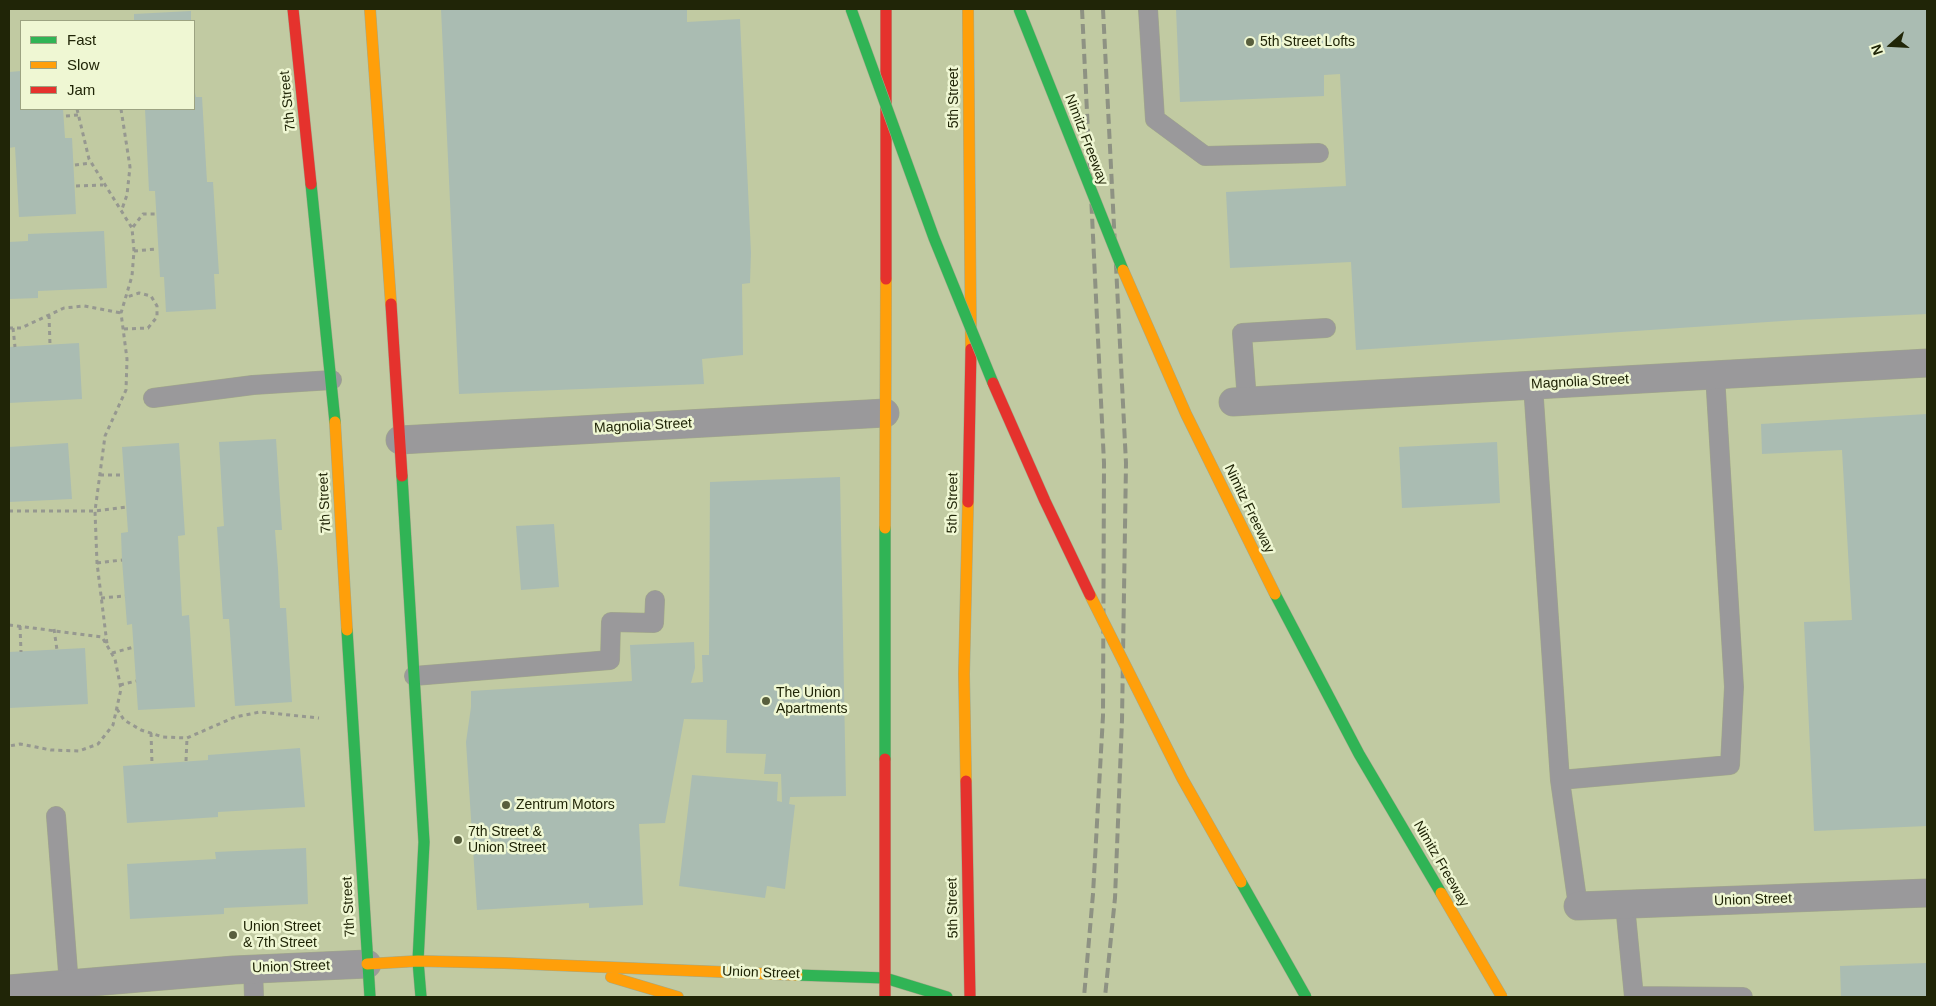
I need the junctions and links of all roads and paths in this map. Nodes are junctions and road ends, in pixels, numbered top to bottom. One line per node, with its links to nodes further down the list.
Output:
1 (293, 9): 32 (main road, 7th Street)
2 (370, 9): 37 (main road)
3 (851, 9): 85 (main road, bridge)
4 (886, 9): 36 (main road)
5 (968, 9): 84 (main road, 5th Street)
6 (1020, 9): 86 (main road, Nimitz Freeway, bridge)
7 (1148, 9): 12 (lane)
8 (77, 110): 10 (path)
9 (121, 110): 17 (path)
10 (78, 115): 11 (path); 13 (path)
11 (66, 116)
12 (1319, 153)
13 (91, 163): 14 (path); 15 (path)
14 (75, 165)
15 (103, 185): 16 (path); 17 (path)
16 (76, 186)
17 (122, 209): 19 (path)
18 (155, 214): 19 (path)
19 (132, 228): 21 (path)
20 (157, 248): 21 (path)
21 (134, 251): 22 (path)
22 (127, 298): 23 (path); 27 (path)
23 (120, 313): 24 (path); 27 (path)
24 (49, 315): 25 (path); 28 (path)
25 (11, 328): 29 (path)
26 (1326, 328): 35 (lane)
27 (124, 329): 38 (path)
28 (50, 345)
29 (15, 347)
30 (1927, 363): 31 (street, Magnolia Street)
31 (1715, 374): 33 (street, Magnolia Street); 66 (lane)
32 (332, 380): 34 (lane); 72 (main road, 7th Street)
33 (1533, 385): 35 (street, Magnolia Street); 66 (lane)
34 (153, 398)
35 (1240, 402)
36 (885, 413): 37 (street, Magnolia Street); 75 (main road)
37 (400, 440): 56 (main road)
38 (100, 475): 39 (path); 42 (path)
39 (124, 475)
40 (126, 507): 42 (path)
41 (9, 511): 42 (path)
42 (95, 511): 44 (path)
43 (122, 560): 44 (path)
44 (97, 563): 46 (path)
45 (125, 596): 46 (path)
46 (102, 598): 51 (path)
47 (655, 600): 56 (lane)
48 (9, 625): 49 (path)
49 (20, 626): 50 (path); 54 (path)
50 (54, 629): 51 (path); 53 (path)
51 (107, 644): 55 (path)
52 (134, 647): 55 (path)
53 (57, 650)
54 (21, 652)
55 (112, 653): 58 (path)
56 (414, 676): 71 (main road)
57 (136, 681): 58 (path)
58 (120, 685): 59 (path)
59 (116, 708): 61 (path); 63 (path)
60 (319, 718): 62 (path)
61 (151, 733): 62 (path); 65 (path)
62 (186, 738): 64 (path)
63 (9, 746)
64 (186, 761)
65 (152, 764)
66 (1560, 780): 70 (lane)
67 (56, 816): 76 (lane)
68 (1927, 892): 69 (street, Union Street)
69 (1625, 905): 70 (street, Union Street); 87 (lane)
70 (1578, 906)
71 (418, 961): 72 (main road, Union Street); 73 (main road, Union Street); 80 (main road)
72 (367, 964): 74 (street, Union Street); 79 (main road, 7th Street)
73 (574, 966): 75 (main road, Union Street); 81 (main road, Union Street)
74 (254, 968): 76 (street, Union Street); 78 (lane)
75 (886, 978): 82 (main road); 83 (main road, Union Street)
76 (68, 985): 77 (street, Union Street)
77 (9, 988)
78 (254, 997)
79 (370, 997)
80 (421, 997)
81 (678, 997)
82 (885, 997)
83 (946, 997)
84 (970, 997)
85 (1306, 997)
86 (1502, 997)
87 (1634, 997): 88 (lane)
88 (1743, 997)

